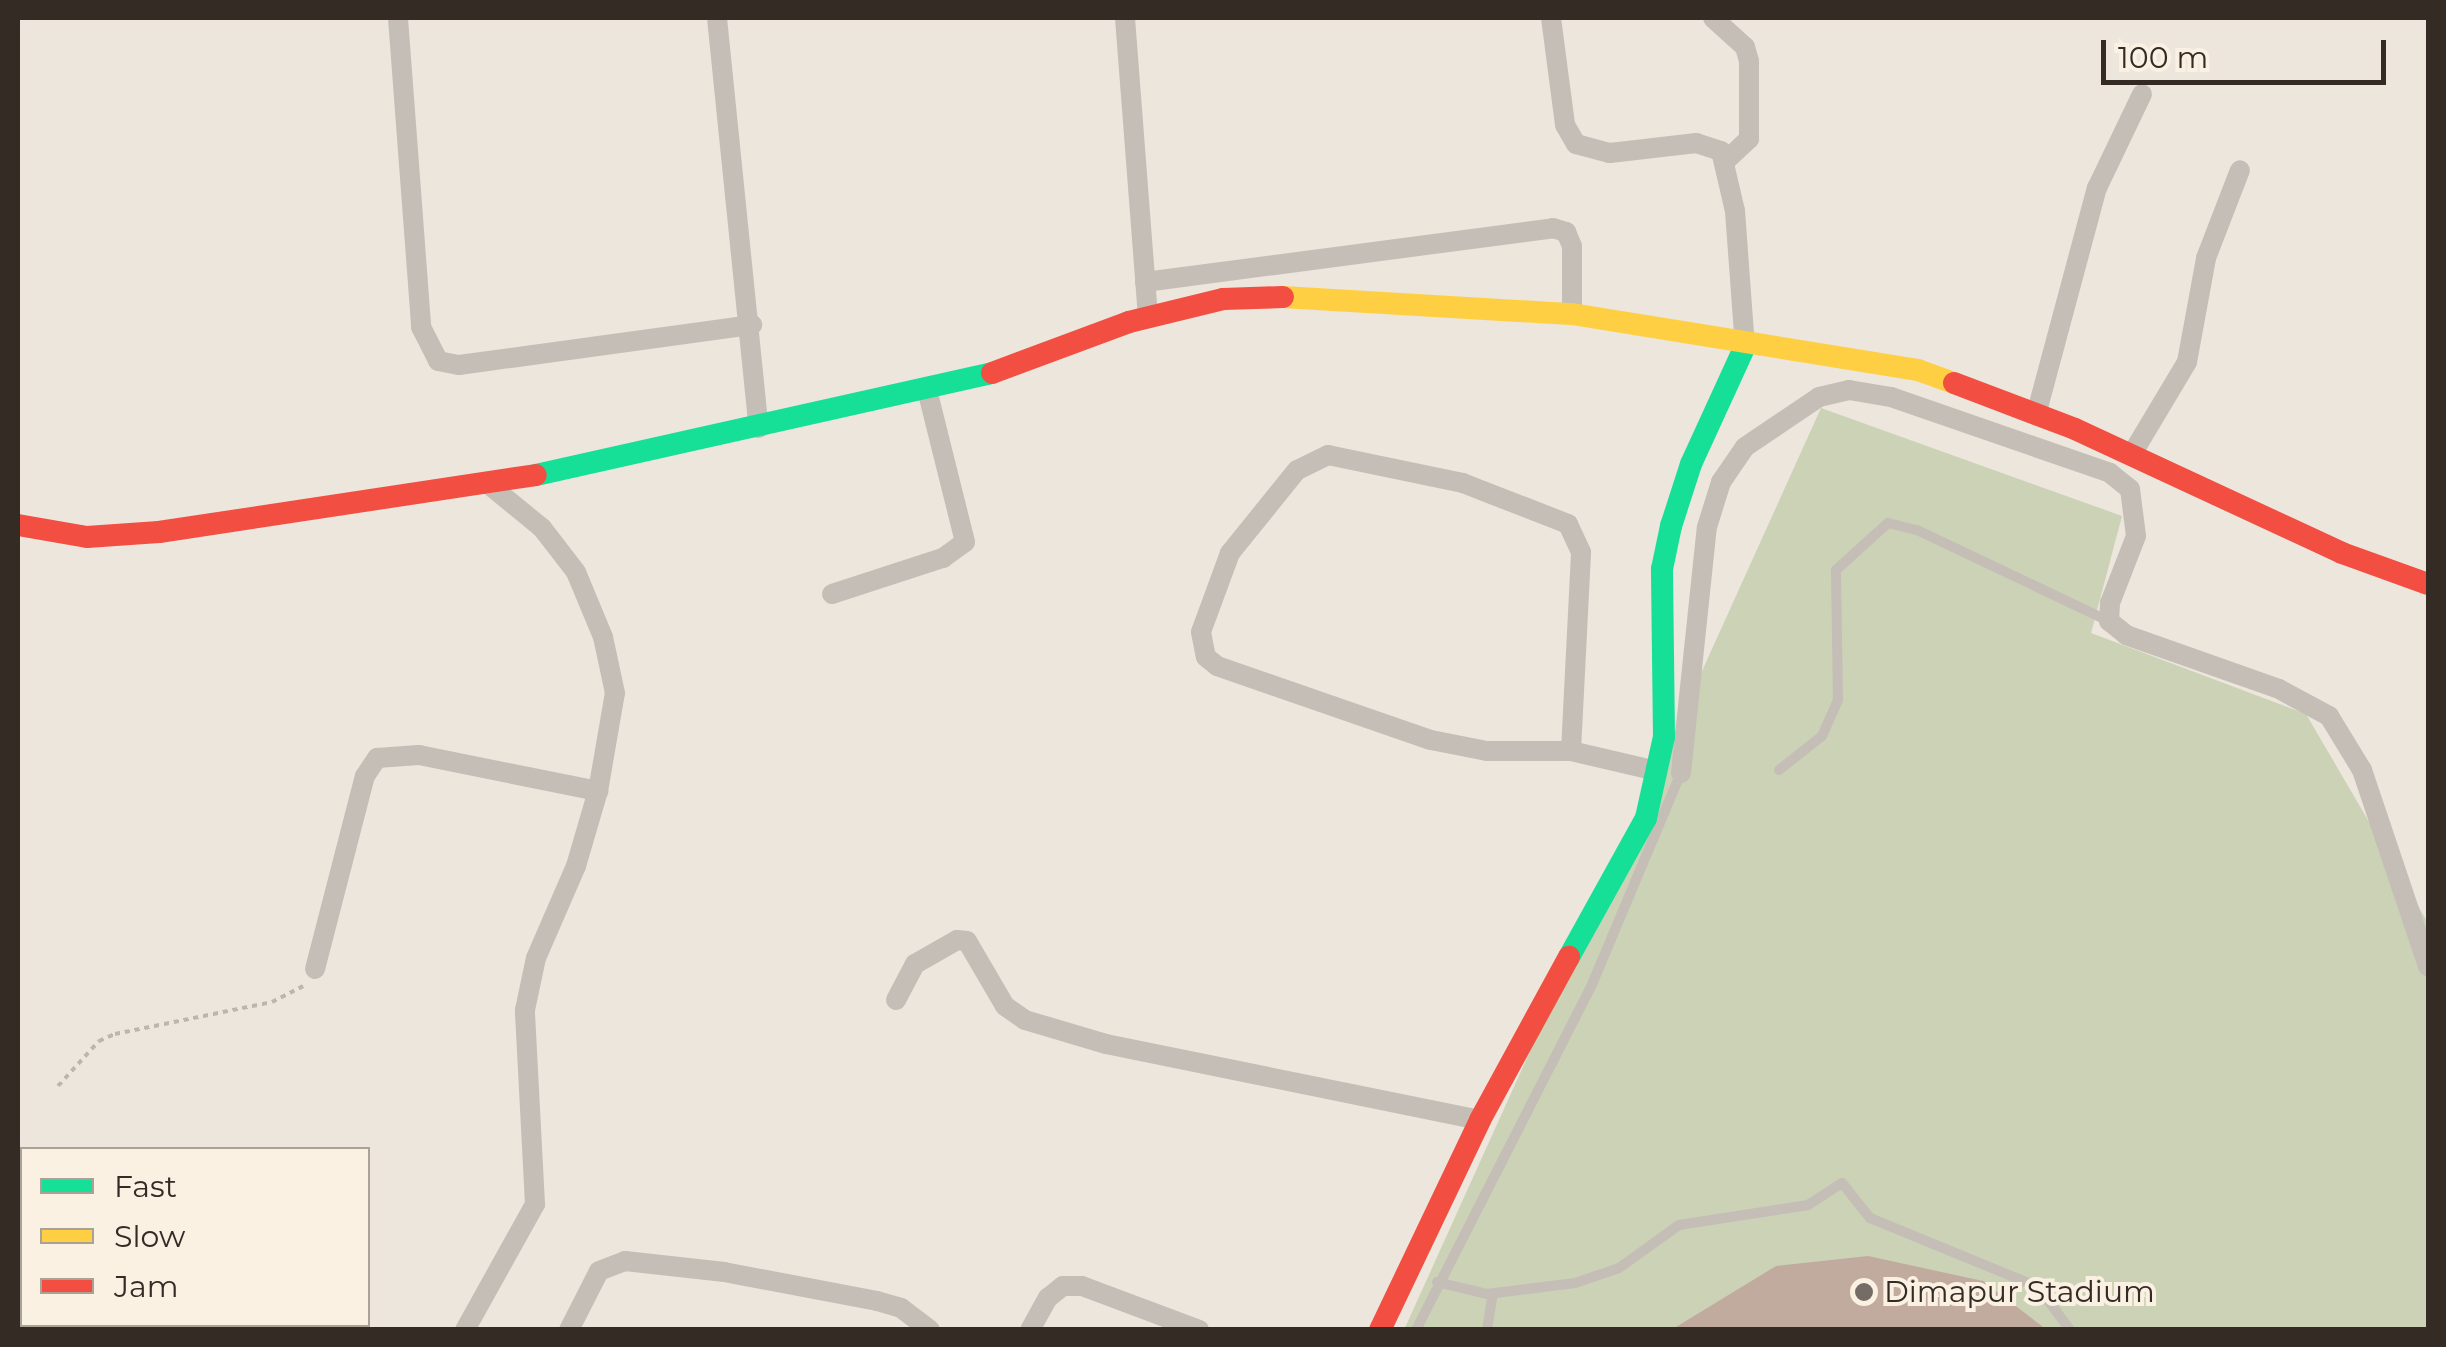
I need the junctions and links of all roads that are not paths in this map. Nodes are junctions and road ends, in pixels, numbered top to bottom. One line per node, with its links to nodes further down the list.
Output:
1 (398, 18): 12 (street)
2 (717, 18): 12 (street)
3 (1125, 18): 9 (street)
4 (1551, 18): 7 (street)
5 (1712, 18): 7 (street)
6 (2142, 94): 15 (street)
7 (1725, 161): 13 (street)
8 (2240, 170): 17 (street)
9 (1145, 282): 10 (street); 11 (street)
10 (1572, 314): 11 (street); 13 (street)
11 (1148, 317): 14 (street)
12 (752, 324): 16 (street)
13 (1744, 346): 15 (street); 25 (street)
14 (927, 390): 16 (street); 21 (street)
15 (2036, 415): 17 (street)
16 (759, 428): 18 (street)
17 (2132, 454): 20 (street)
18 (487, 482): 19 (street); 27 (street)
19 (18, 525)
20 (2428, 584)
21 (832, 594)
22 (2110, 621): 24 (lane); 26 (street); 28 (street)
23 (1570, 751): 23 (street); 25 (street)
24 (1780, 770)
25 (1656, 772): 31 (street)
26 (1681, 773): 32 (lane)
27 (598, 791): 29 (street); 34 (street)
28 (2428, 966)
29 (316, 969)
30 (896, 1000): 31 (street)
31 (1480, 1120): 39 (street)
32 (1437, 1282): 33 (lane); 40 (lane)
33 (1493, 1293): 41 (lane); 42 (lane)
34 (465, 1330)
35 (569, 1330): 36 (street)
36 (930, 1330)
37 (1030, 1330): 38 (street)
38 (1199, 1330)
39 (1380, 1330)
40 (1416, 1330)
41 (1487, 1330)
42 (2070, 1330)

